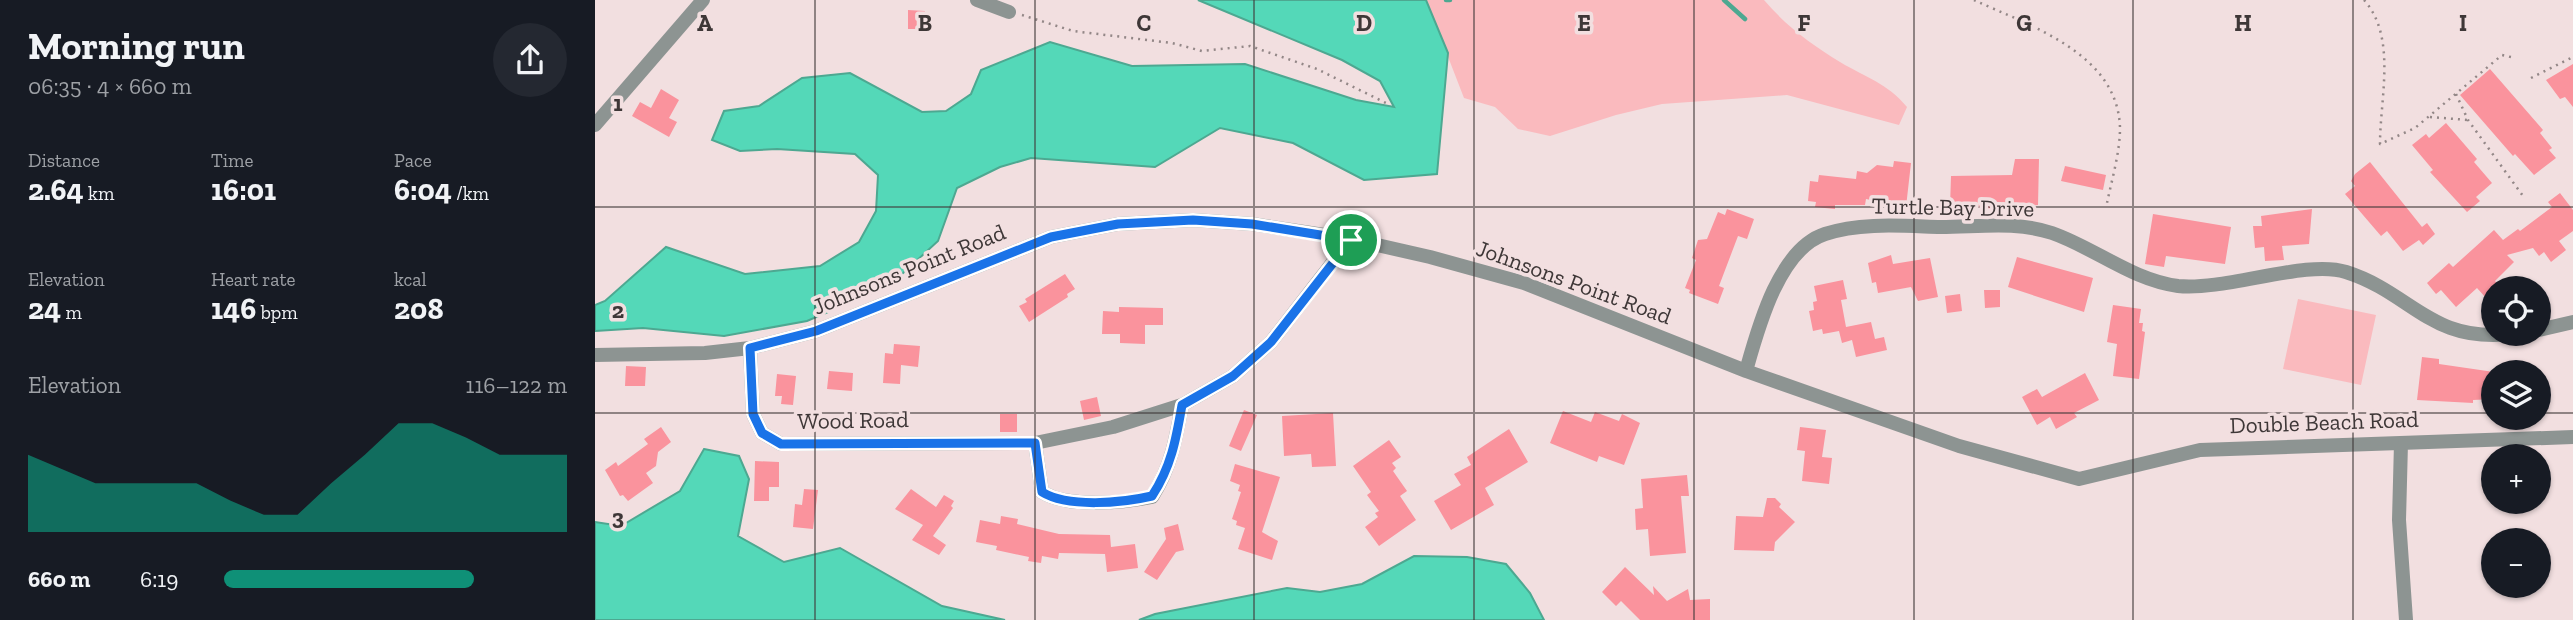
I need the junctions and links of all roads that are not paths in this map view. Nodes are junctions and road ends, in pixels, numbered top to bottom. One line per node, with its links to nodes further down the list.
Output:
1 (703, 0): 4 (street)
2 (977, 0): 3 (street)
3 (1009, 12)
4 (595, 125)
5 (1351, 240): 9 (street, Johnsons Point Road); 11 (street, Johnsons Point Road); 12 (street, Wood Road)
6 (2573, 322): 7 (street)
7 (2551, 327)
8 (2481, 335): 11 (street, Turtle Bay Drive)
9 (750, 348): 10 (street, Johnsons Point Road); 14 (street, Wood Road)
10 (595, 355)
11 (1746, 371): 16 (street, Johnsons Point Road)
12 (1182, 405): 14 (street, Wood Road); 14 (street)
13 (2573, 437): 15 (street, Double Beach Road)
14 (1035, 443)
15 (2401, 443): 16 (street, Double Beach Road); 17 (street)
16 (2079, 479)
17 (2406, 620)

